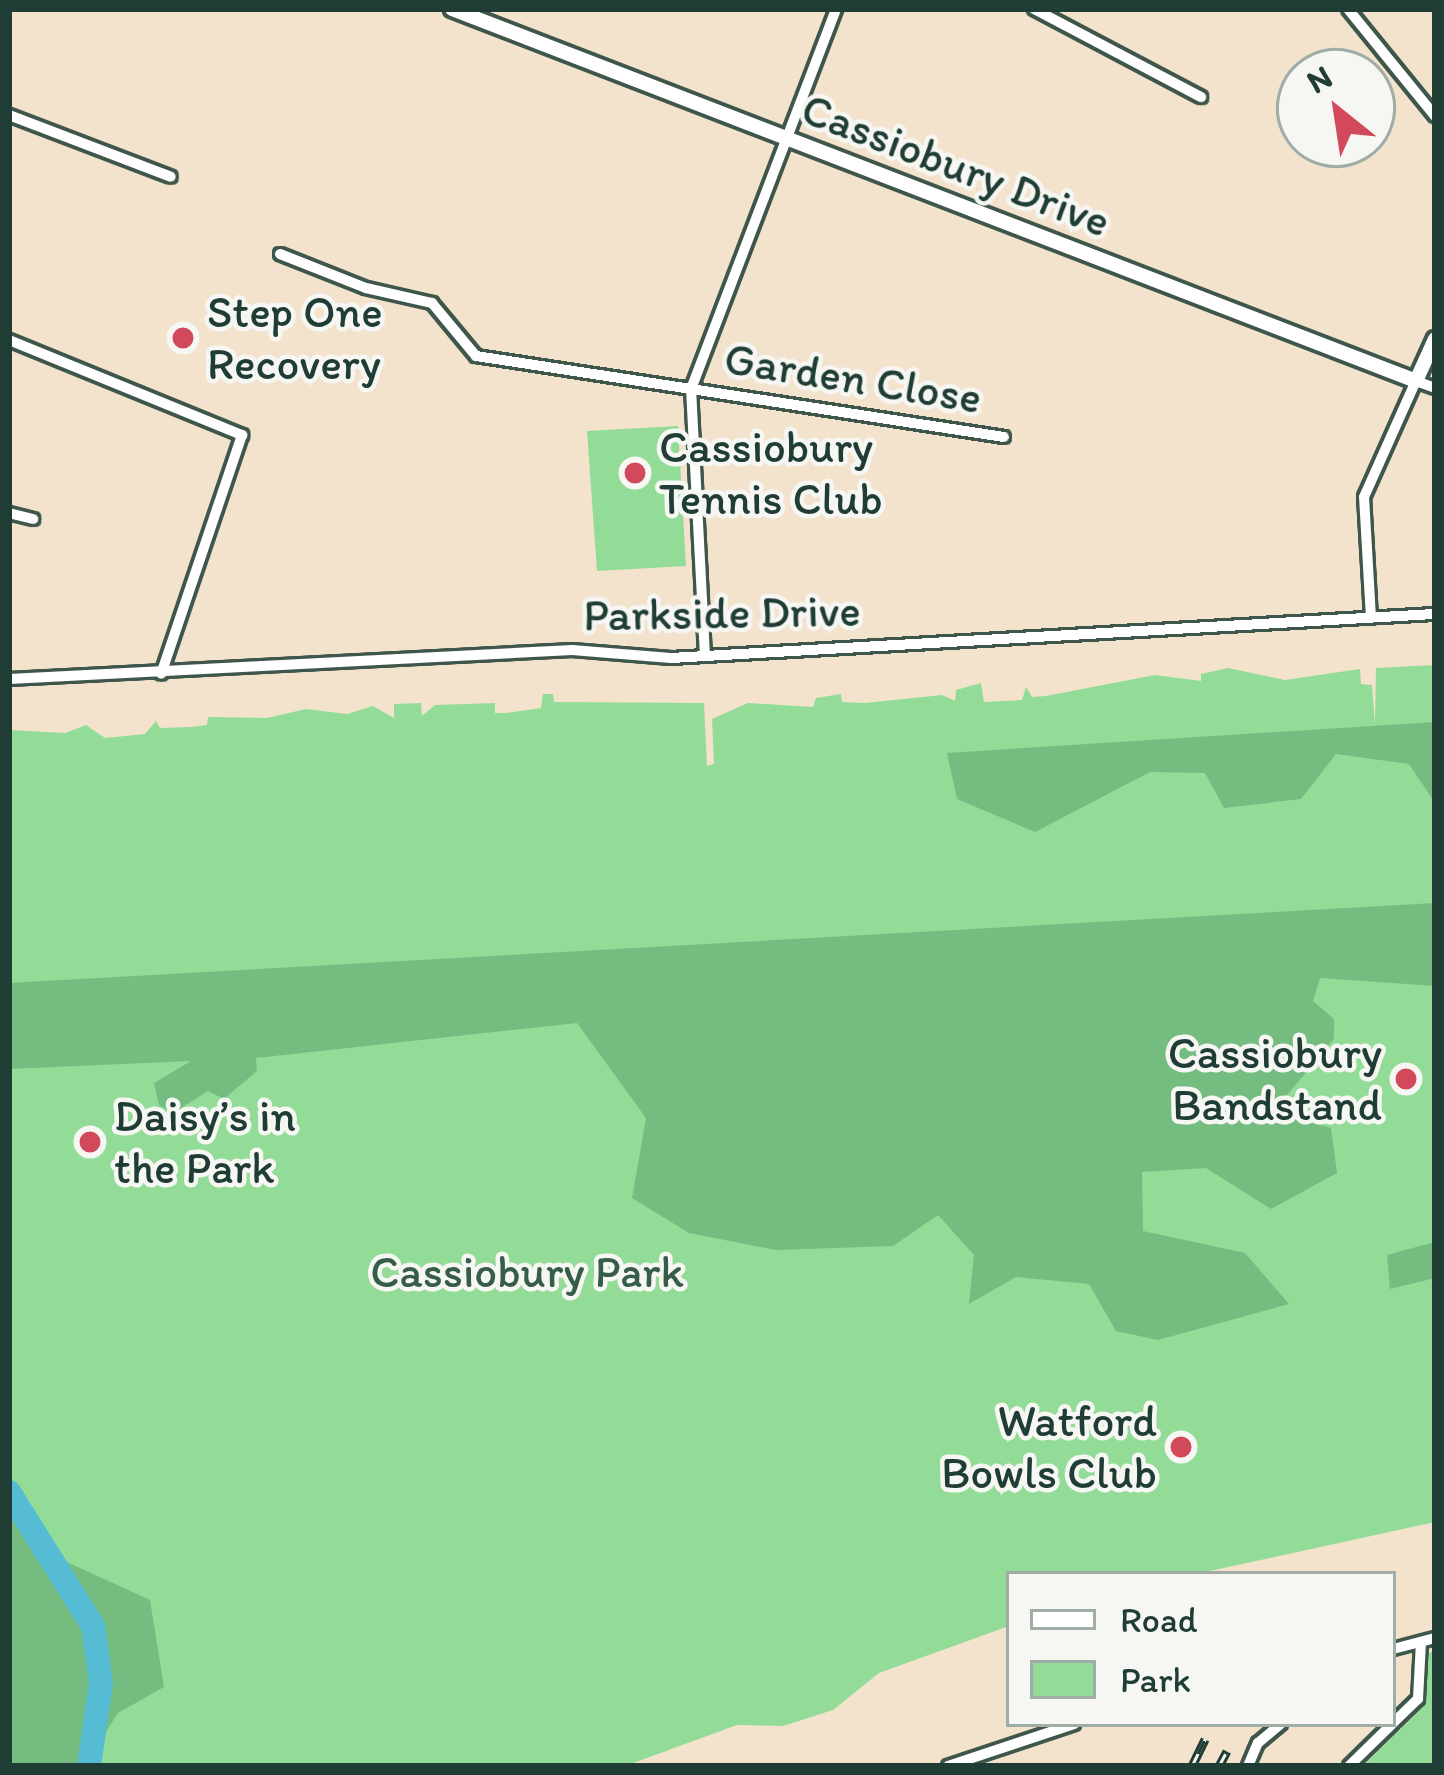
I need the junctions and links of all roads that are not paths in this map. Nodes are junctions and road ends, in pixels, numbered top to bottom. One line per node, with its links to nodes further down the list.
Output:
1 (452, 9): 8 (street, Cassiobury Drive)
2 (836, 9): 8 (street)
3 (1034, 9): 5 (street)
4 (1348, 9): 7 (street)
5 (1201, 97)
6 (9, 115): 9 (street)
7 (1435, 116)
8 (786, 138): 13 (street, Cassiobury Drive); 15 (street)
9 (171, 177)
10 (280, 254): 15 (street, Garden Close)
11 (1435, 339): 13 (street)
12 (9, 340): 22 (street)
13 (1416, 381): 14 (street, Cassiobury Drive); 20 (street)
14 (1435, 388)
15 (691, 389): 16 (street, Garden Close); 21 (street)
16 (1004, 437)
17 (9, 513): 18 (street)
18 (33, 519)
19 (1435, 614): 20 (street, Parkside Drive)
20 (1371, 618): 21 (street, Parkside Drive)
21 (705, 656): 22 (street, Parkside Drive)
22 (161, 674): 23 (street, Parkside Drive)
23 (9, 679)
24 (1435, 1638): 25 (street)
25 (1421, 1642): 26 (street); 27 (street)
26 (1396, 1648)
27 (1396, 1721)
28 (1066, 1727): 31 (street)
29 (1277, 1727): 33 (street)
30 (1390, 1727): 34 (street)
31 (969, 1762): 32 (street)
32 (948, 1766)
33 (1248, 1766)
34 (1349, 1766)

